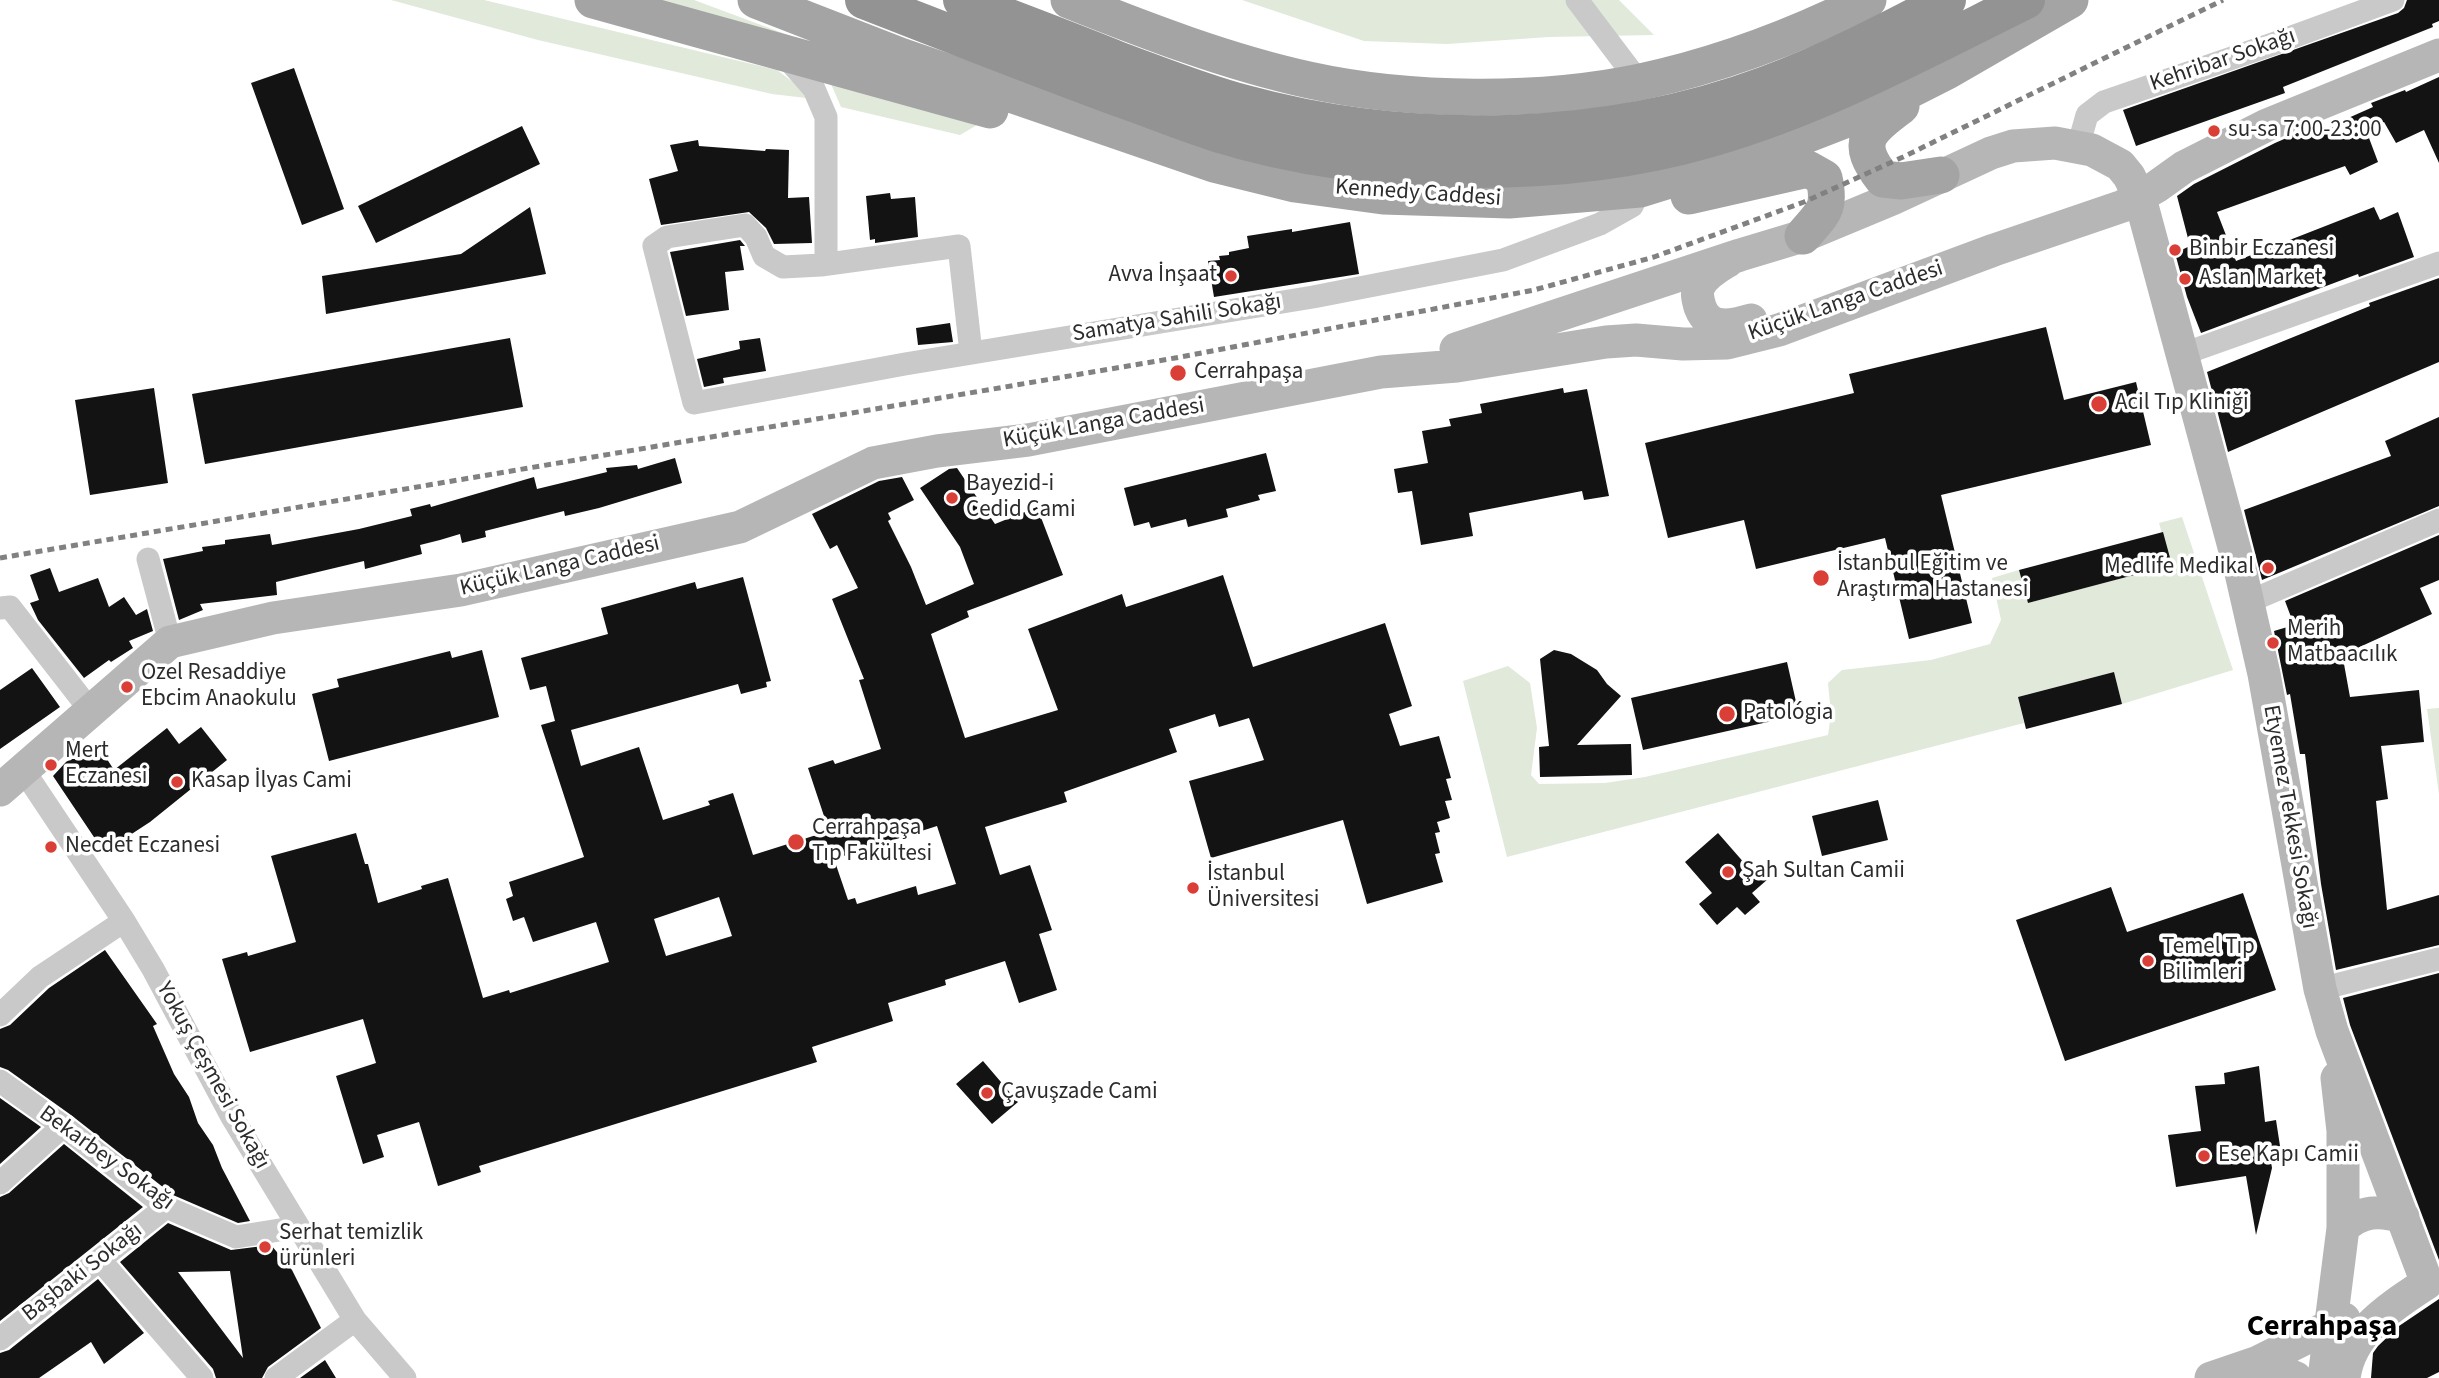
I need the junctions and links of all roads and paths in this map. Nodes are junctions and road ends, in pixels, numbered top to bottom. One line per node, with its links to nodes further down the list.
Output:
1 (593, 0): 14 (main road)
2 (756, 0): 19 (main road, Kennedy Caddesi)
3 (864, 0): 10 (highway)
4 (962, 0): 9 (highway)
5 (1069, 0): 13 (main road)
6 (1117, 0): 13 (main road)
7 (1577, 0): 17 (street)
8 (1868, 0): 17 (main road)
9 (1947, 0)
10 (2025, 0)
11 (2070, 0): 16 (main road, Kennedy Caddesi)
12 (2393, 0): 18 (street, Kehribar Sokağı)
13 (1195, 47): 17 (main road)
14 (784, 55): 19 (main road); 25 (street)
15 (2439, 55): 22 (main road, Küçük Langa Caddesi)
16 (1947, 71): 20 (main road); 21 (main road, Kennedy Caddesi)
17 (1639, 82)
18 (2078, 147): 20 (main road); 22 (main road)
19 (1214, 164): 21 (main road, Kennedy Caddesi)
20 (1941, 175): 23 (main road)
21 (1640, 189): 23 (main road); 28 (street, Samatya Sahili Sokağı)
22 (2131, 193): 27 (main road, Küçük Langa Caddesi); 29 (main road, Etyemez Tekkesi Sokağı); 33 (main road, Etyemez Tekkesi Sokağı)
23 (1803, 236): 24 (main road)
24 (1740, 255): 27 (main road); 30 (main road)
25 (826, 264): 28 (street); 28 (street, Samatya Sahili Sokağı)
26 (2439, 264): 29 (street)
27 (1854, 301): 30 (main road, Küçük Langa Caddesi)
28 (971, 353)
29 (2183, 355): 33 (main road, Etyemez Tekkesi Sokağı)
30 (1381, 372): 35 (main road, Küçük Langa Caddesi)
31 (2439, 520): 33 (street)
32 (148, 559): 35 (street)
33 (2248, 602): 40 (main road, Etyemez Tekkesi Sokağı)
34 (0, 608): 36 (street)
35 (170, 642): 36 (main road, Küçük Langa Caddesi)
36 (90, 710): 37 (main road, Küçük Langa Caddesi)
37 (12, 781): 38 (street, Yokuş Çeşmesi Sokağı)
38 (124, 921): 41 (street); 48 (street, Yokuş Çeşmesi Sokağı)
39 (2439, 959): 40 (street)
40 (2320, 989): 42 (main road, Etyemez Tekkesi Sokağı)
41 (0, 1015)
42 (2318, 1031): 47 (main road); 49 (main road)
43 (0, 1081): 44 (street, Bekarbey Sokağı)
44 (63, 1126): 45 (street); 46 (street, Bekarbey Sokağı)
45 (0, 1183)
46 (166, 1207): 48 (street, Bekarbey Sokağı); 50 (street, Başbaki Sokağı)
47 (2403, 1217): 49 (main road); 51 (main road)
48 (298, 1227): 52 (street, Yokuş Çeşmesi Sokağı)
49 (2343, 1228): 53 (main road)
50 (100, 1260): 54 (street, Başbaki Sokağı); 57 (street)
51 (2433, 1280): 53 (main road); 56 (main road)
52 (355, 1320): 58 (street); 59 (street, Yokuş Çeşmesi Sokağı)
53 (2329, 1326): 55 (main road); 56 (main road)
54 (0, 1339)
55 (2258, 1362): 60 (main road); 61 (main road)
56 (2341, 1376)
57 (202, 1378)
58 (276, 1378)
59 (405, 1378)
60 (2211, 1378)
61 (2296, 1378)

